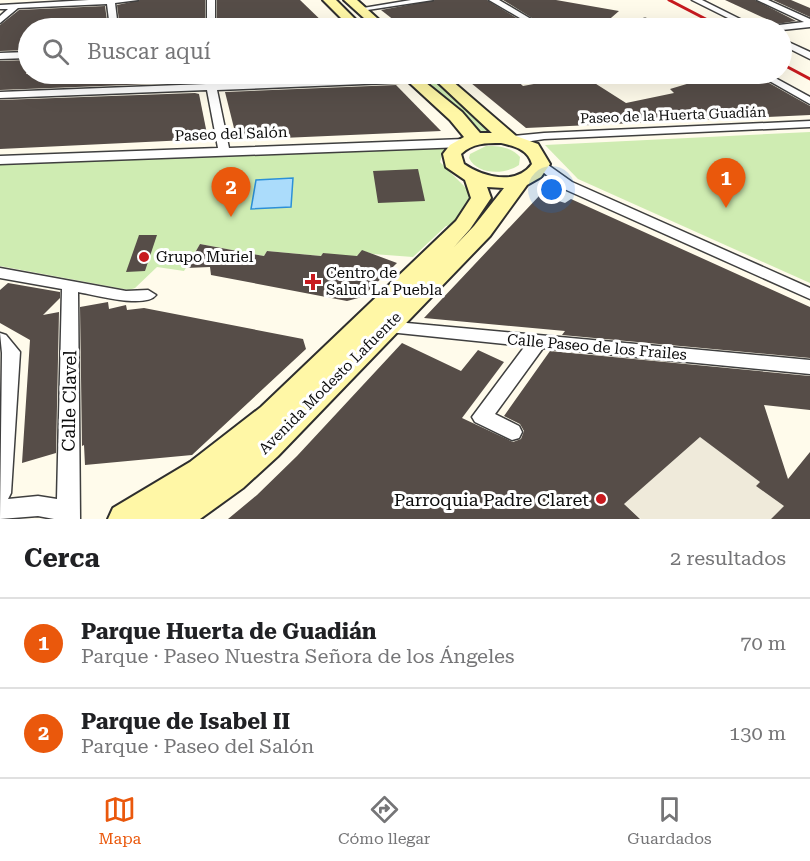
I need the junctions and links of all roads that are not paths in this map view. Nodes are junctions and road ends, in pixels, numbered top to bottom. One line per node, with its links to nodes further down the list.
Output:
1 (58, 0): 11 (street)
2 (134, 0): 10 (street)
3 (211, 0): 16 (street)
4 (329, 0): 17 (main road)
5 (350, 0): 14 (main road)
6 (429, 0): 14 (street)
7 (493, 0): 19 (street)
8 (696, 0): 20 (street)
9 (761, 0): 22 (street)
10 (111, 2): 11 (street); 15 (street)
11 (43, 5): 12 (street)
12 (16, 6): 13 (street); 21 (street)
13 (0, 7)
14 (360, 9): 18 (main road)
15 (113, 18)
16 (211, 18)
17 (348, 18)
18 (370, 18)
19 (524, 18)
20 (733, 18)
21 (0, 20)
22 (810, 23): 23 (street)
23 (792, 26)
24 (792, 47): 27 (street)
25 (18, 55): 26 (street)
26 (0, 56)
27 (810, 56)
28 (251, 84): 32 (street)
29 (419, 84): 36 (main road)
30 (449, 84): 37 (main road)
31 (780, 84): 34 (street)
32 (211, 86): 33 (street); 38 (street)
33 (0, 95)
34 (810, 101)
35 (810, 124): 37 (street, Paseo de la Huerta Guadián)
36 (469, 141): 37 (main road); 38 (street, Paseo del Salón); 41 (main road)
37 (522, 141): 40 (main road)
38 (224, 151): 39 (street, Paseo del Salón)
39 (0, 160)
40 (531, 173): 41 (main road); 44 (street); 46 (main road, Avenida Modesto Lafuente)
41 (474, 178): 54 (main road, Avenida Modesto Lafuente)
42 (1, 274): 43 (street)
43 (70, 286): 45 (street); 53 (street, Calle Clavel)
44 (810, 294)
45 (148, 295)
46 (385, 327): 48 (street, Calle Paseo de los Frailes); 55 (main road, Avenida Modesto Lafuente)
47 (0, 339): 51 (street)
48 (538, 342): 49 (street, Calle Paseo de los Frailes); 50 (street)
49 (810, 367)
50 (512, 432)
51 (0, 493)
52 (0, 510): 53 (street)
53 (68, 518)
54 (125, 519)
55 (173, 519)

